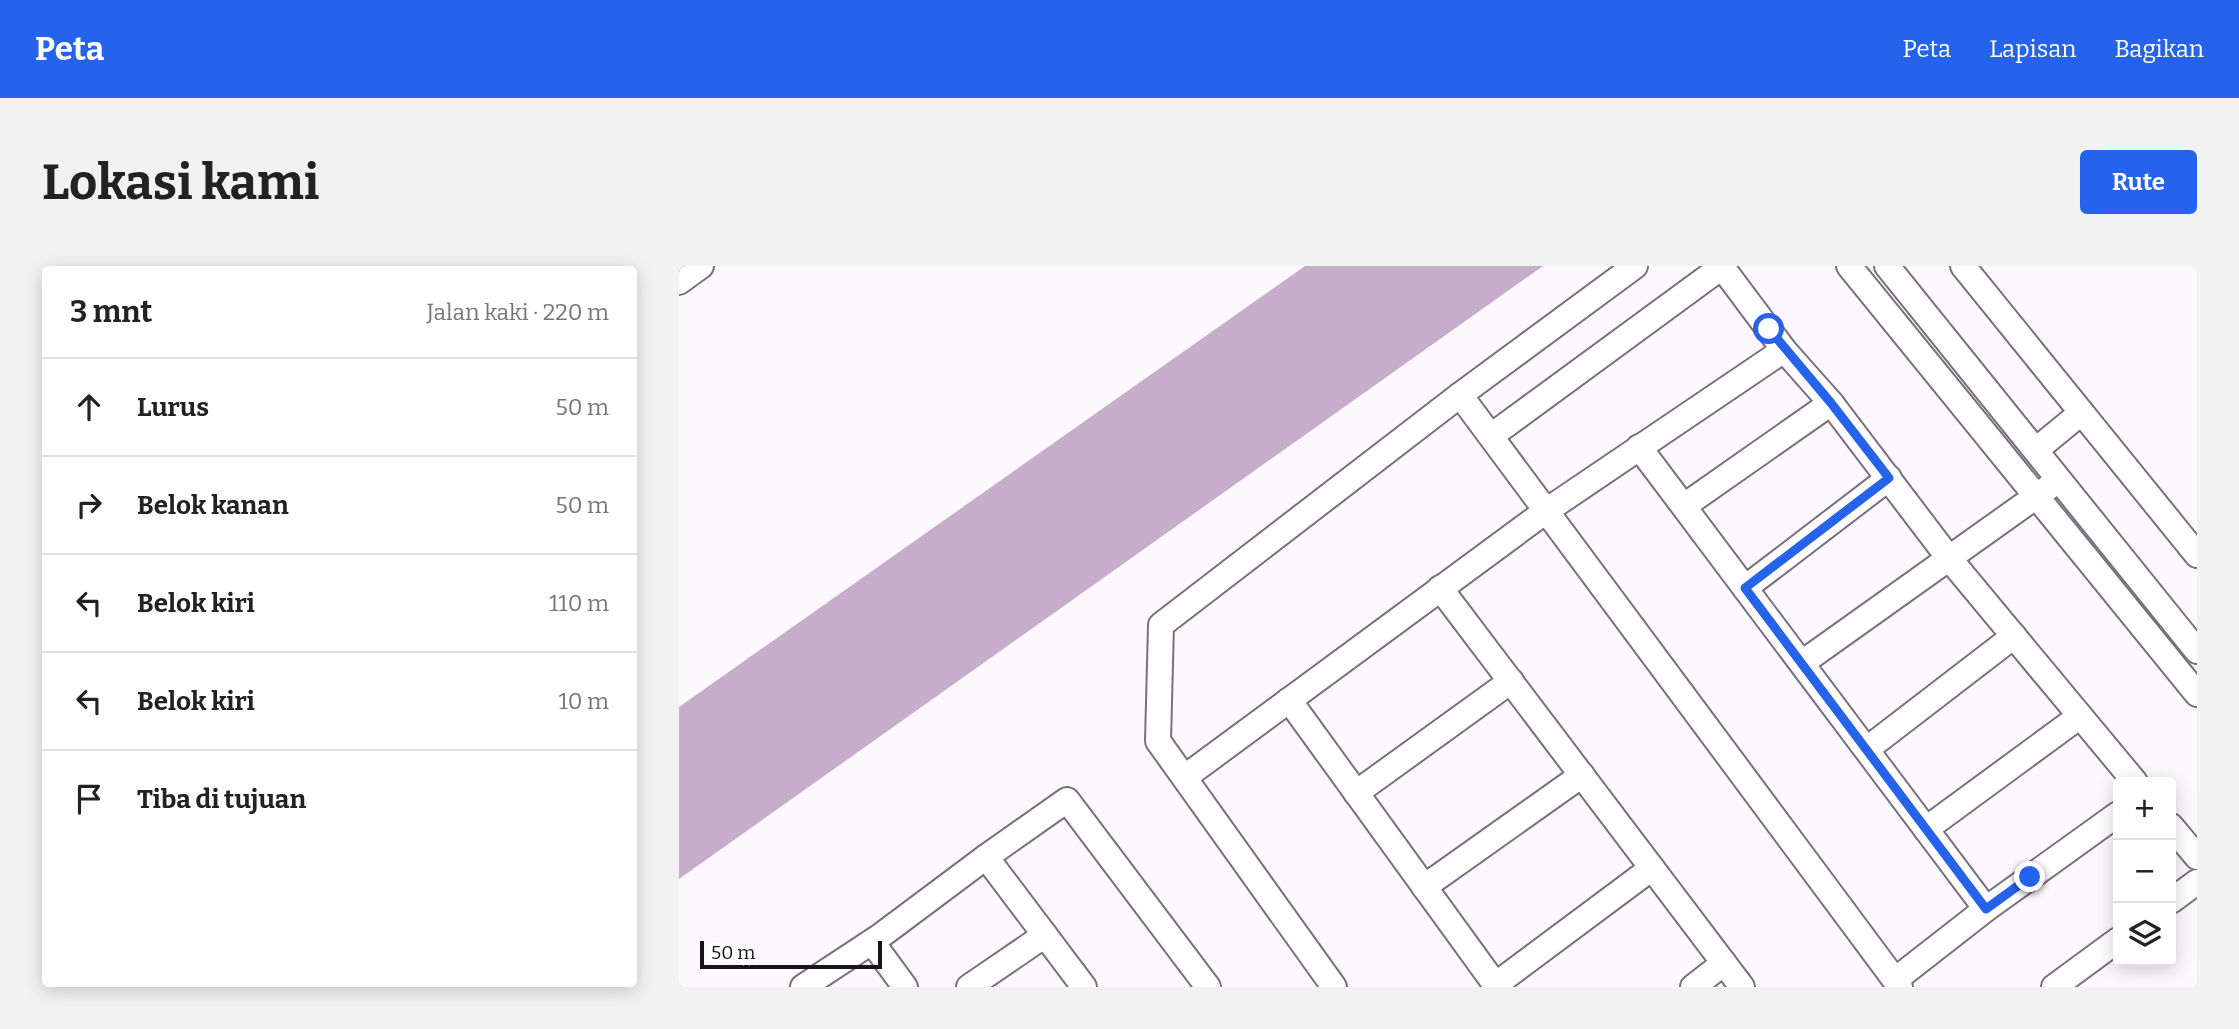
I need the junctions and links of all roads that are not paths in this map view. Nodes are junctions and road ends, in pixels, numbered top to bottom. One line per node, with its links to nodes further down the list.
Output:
1 (701, 266): 7 (street)
2 (1635, 266): 9 (street)
3 (1723, 266): 8 (street); 12 (street)
4 (1849, 266): 17 (street)
5 (1887, 266): 14 (street)
6 (1962, 266): 11 (street)
7 (679, 282)
8 (1784, 350): 10 (street); 13 (street)
9 (1460, 395): 12 (street); 33 (street)
10 (1831, 403): 15 (street); 18 (street)
11 (2081, 413): 14 (street); 20 (street)
12 (1491, 436): 19 (street)
13 (1639, 447): 18 (street); 19 (street)
14 (2036, 450): 16 (street)
15 (1889, 478): 21 (street); 22 (street)
16 (2060, 480): 17 (street); 25 (street)
17 (2035, 495): 21 (street); 28 (street)
18 (1684, 506): 22 (street)
19 (1546, 511): 23 (street); 50 (street)
20 (2197, 555)
21 (1948, 557): 24 (street); 26 (street)
22 (1745, 588): 26 (street)
23 (1440, 589): 27 (street); 29 (street)
24 (2014, 636): 30 (street); 31 (street)
25 (2197, 651)
26 (1802, 663): 31 (street)
27 (1511, 681): 32 (street); 35 (street)
28 (2197, 694)
29 (1289, 700): 33 (street); 35 (street)
30 (2080, 716): 34 (street); 37 (street)
31 (1867, 750): 37 (street)
32 (1582, 775): 41 (street); 43 (street)
33 (1185, 777): 57 (street)
34 (2131, 777)
35 (1356, 793): 43 (street)
36 (2113, 818): 45 (street)
37 (1926, 828): 45 (street)
38 (2176, 832): 40 (street)
39 (986, 857): 46 (street); 47 (street); 56 (street)
40 (2197, 858)
41 (1652, 868): 49 (street); 51 (street)
42 (2197, 882): 44 (street)
43 (1424, 887): 51 (street)
44 (2176, 897)
45 (1986, 909): 50 (street)
46 (1045, 935): 54 (street); 55 (street)
47 (872, 942): 52 (street); 53 (street)
48 (2113, 944): 60 (street)
49 (1724, 963): 58 (street); 59 (street)
50 (1897, 984)
51 (1496, 986)
52 (803, 987)
53 (905, 987)
54 (969, 987)
55 (1084, 987)
56 (1208, 987)
57 (1334, 987)
58 (1693, 987)
59 (1742, 987)
60 (2054, 987)

